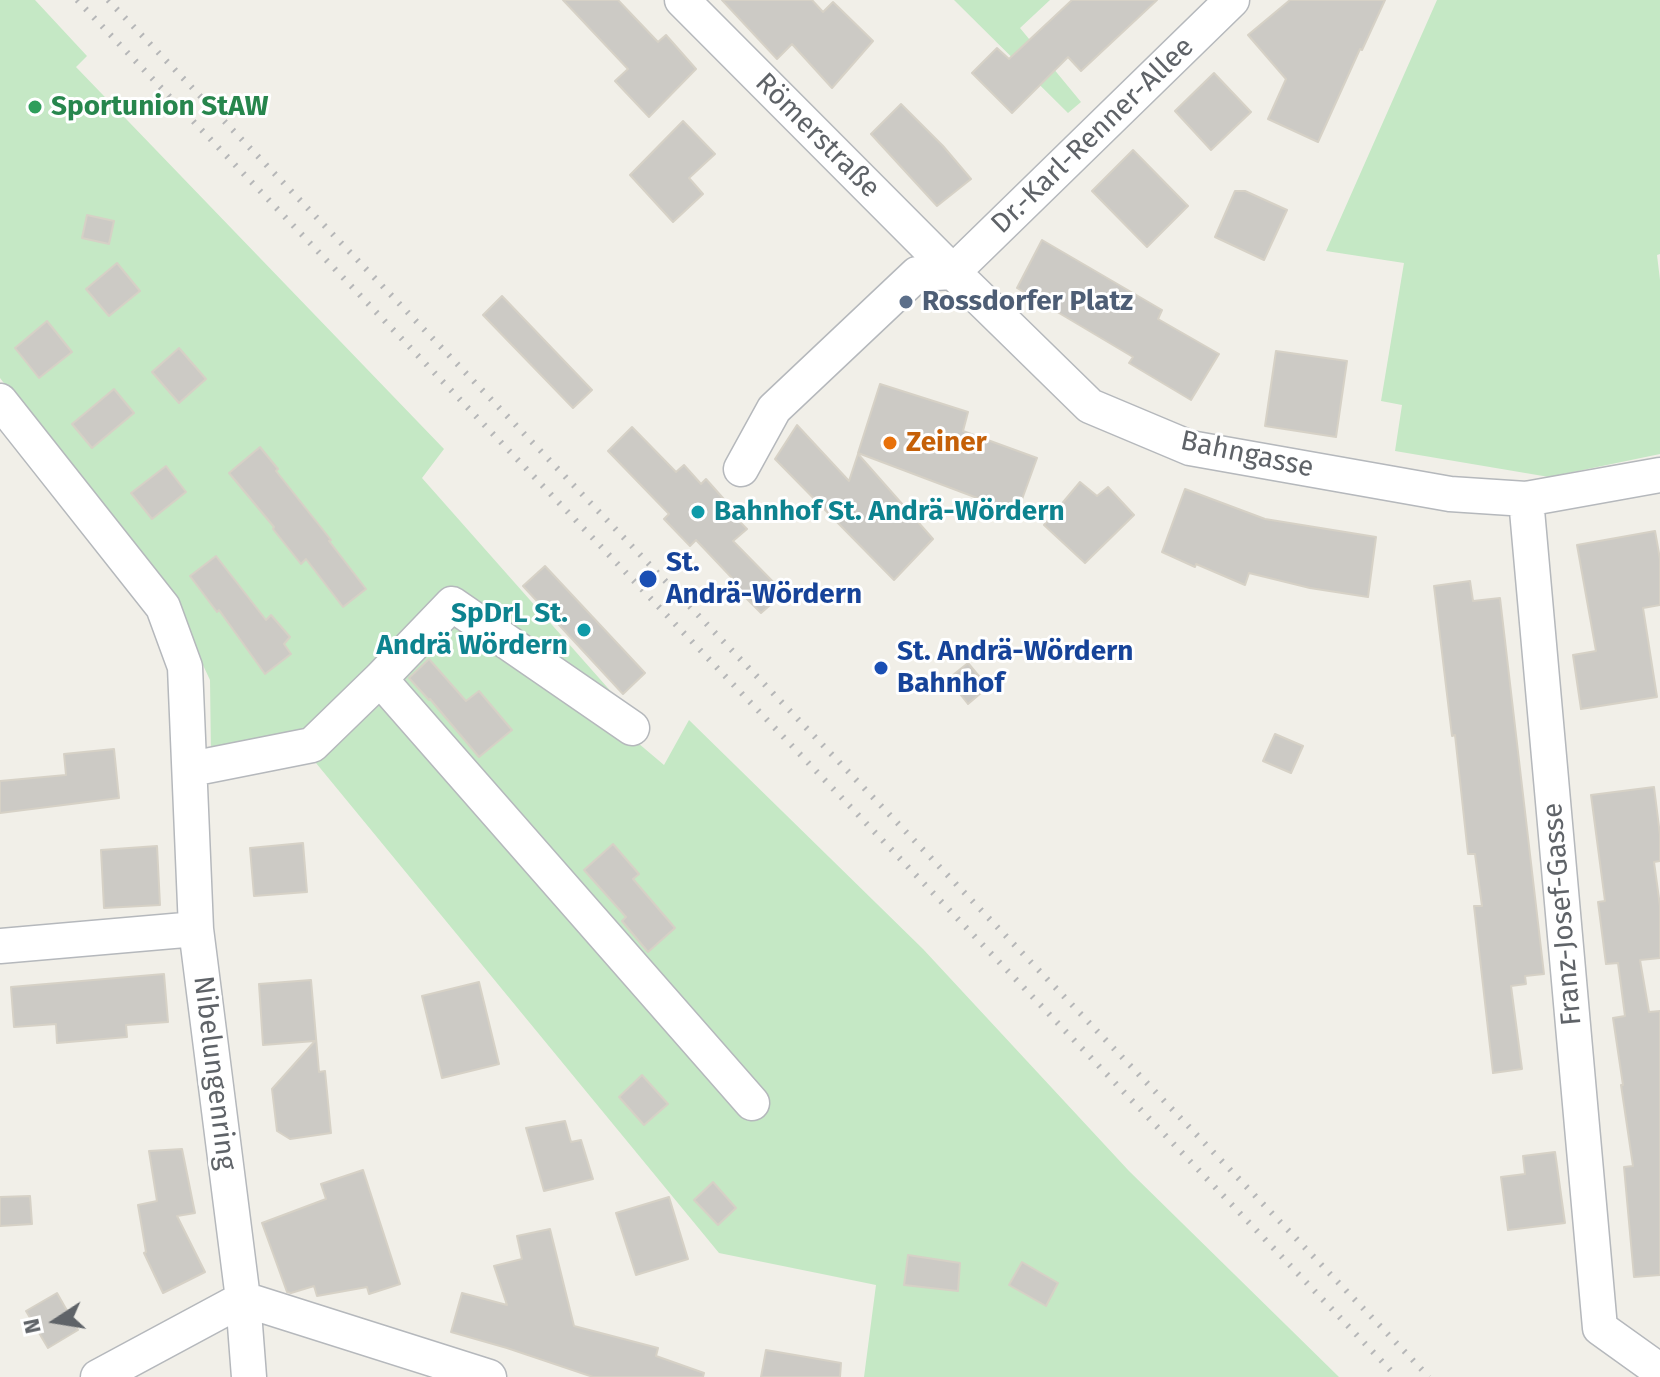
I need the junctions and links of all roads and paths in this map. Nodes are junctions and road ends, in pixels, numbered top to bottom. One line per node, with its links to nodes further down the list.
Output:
1 (682, 0): 3 (street, Römerstraße)
2 (1232, 0): 3 (street, Dr.-Karl-Renner-Allee)
3 (953, 272): 5 (street); 7 (street, Bahngasse)
4 (0, 401): 10 (street, Nibelungenring)
5 (741, 469)
6 (1660, 475): 7 (street, Bahngasse)
7 (1526, 499): 15 (street, Franz-Josef-Gasse)
8 (380, 679): 9 (street); 10 (street); 13 (street)
9 (632, 728)
10 (191, 769): 11 (street, Nibelungenring)
11 (196, 929): 12 (street); 14 (street, Nibelungenring)
12 (0, 946)
13 (752, 1103)
14 (243, 1299): 16 (street); 17 (street, Nibelungenring); 18 (street)
15 (1660, 1371)
16 (98, 1377)
17 (249, 1377)
18 (489, 1377)

